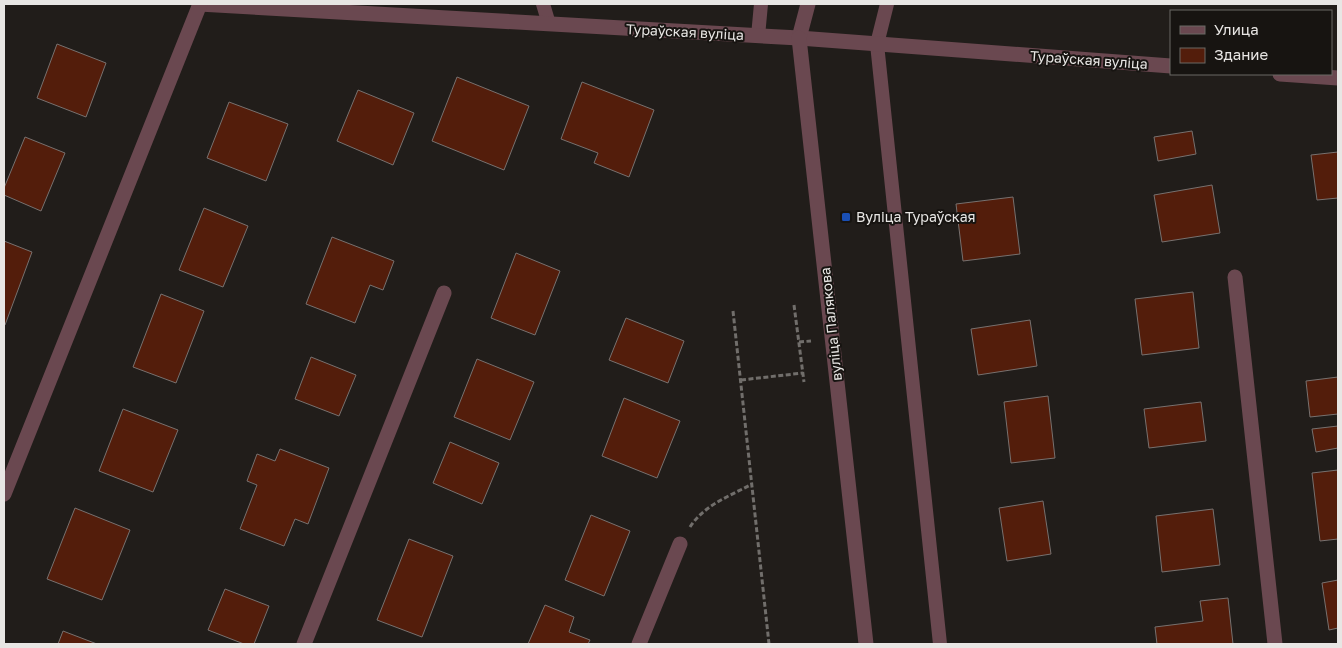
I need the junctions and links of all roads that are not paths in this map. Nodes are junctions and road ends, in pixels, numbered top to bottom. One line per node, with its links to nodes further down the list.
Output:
1 (200, 4): 6 (street, Тураўская вуліца); 15 (street)
2 (543, 4): 6 (lane)
3 (761, 4): 7 (lane)
4 (808, 4): 8 (street, вуліца Палякова)
5 (887, 4): 9 (lane)
6 (549, 24): 7 (street, Тураўская вуліца)
7 (758, 36): 8 (street, Тураўская вуліца)
8 (799, 38): 9 (street, Тураўская вуліца); 19 (street, вуліца Палякова)
9 (878, 44): 10 (street, Тураўская вуліца); 20 (lane)
10 (1170, 66)
11 (1294, 75): 12 (street)
12 (1338, 78)
13 (1235, 277): 21 (street)
14 (444, 294): 17 (street)
15 (4, 494)
16 (680, 544): 18 (street)
17 (304, 644)
18 (640, 644)
19 (866, 644)
20 (940, 644)
21 (1275, 644)

